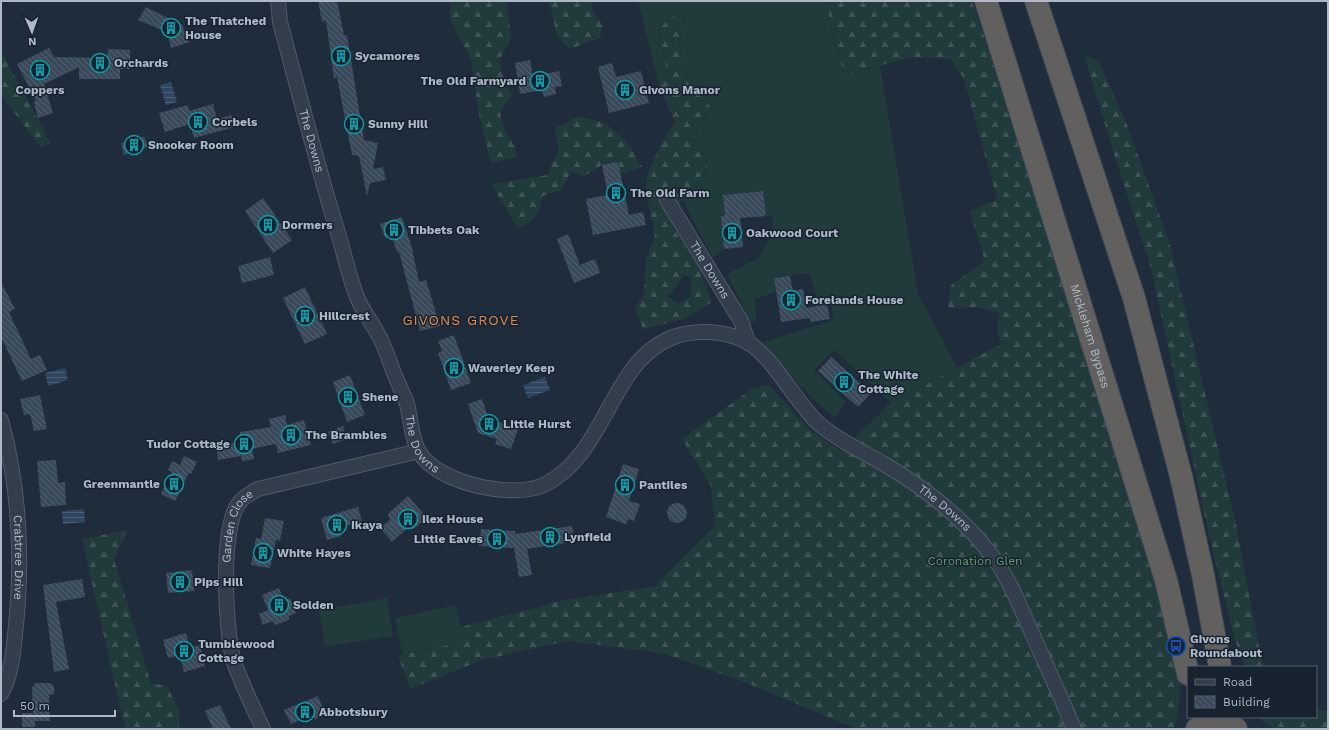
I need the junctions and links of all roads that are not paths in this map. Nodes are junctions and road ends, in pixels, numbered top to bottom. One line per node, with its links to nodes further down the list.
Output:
1 (278, 1): 7 (street, The Downs)
2 (986, 1): 9 (highway, Mickleham Bypass)
3 (1036, 1): 8 (highway)
4 (667, 200): 5 (street, The Downs)
5 (748, 342): 7 (street, The Downs); 14 (street, The Downs)
6 (1, 420): 10 (street, Crabtree Drive)
7 (419, 451): 13 (street, Garden Close)
8 (1220, 666)
9 (1187, 670)
10 (1, 694)
11 (1189, 718): 15 (highway)
12 (1233, 724): 16 (highway)
13 (263, 729)
14 (1074, 729)
15 (1188, 729)
16 (1197, 729)

